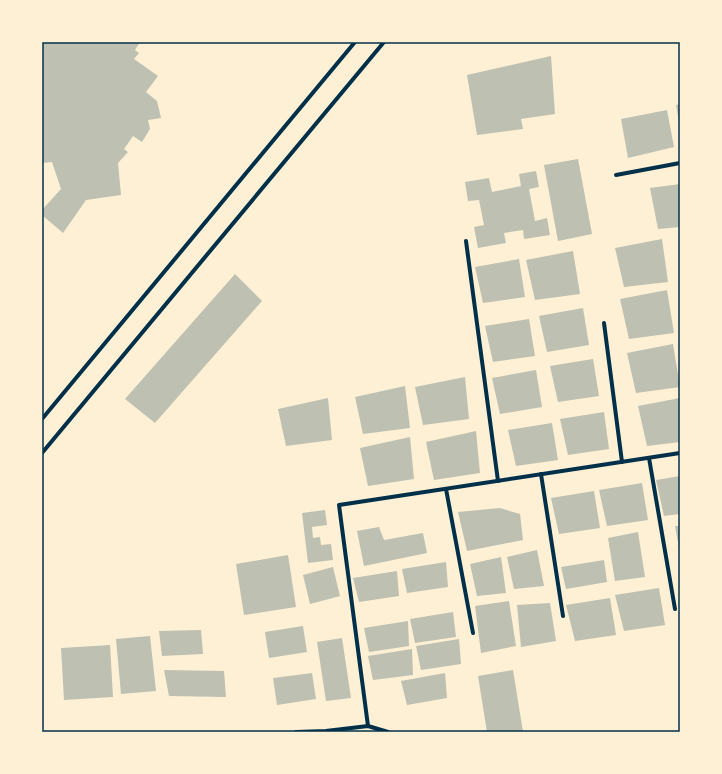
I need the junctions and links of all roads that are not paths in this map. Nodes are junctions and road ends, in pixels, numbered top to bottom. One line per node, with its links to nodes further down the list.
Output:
1 (355, 42): 7 (street)
2 (384, 42): 8 (street)
3 (680, 163): 4 (street)
4 (616, 175)
5 (466, 241): 13 (street)
6 (604, 323): 11 (street)
7 (42, 420)
8 (42, 452)
9 (680, 453): 10 (street)
10 (649, 458): 11 (street); 15 (street)
11 (622, 462): 12 (street)
12 (541, 474): 13 (street); 16 (street)
13 (498, 481): 14 (street)
14 (446, 489): 17 (street); 18 (street)
15 (675, 609)
16 (563, 616)
17 (473, 633)
18 (368, 726): 19 (street); 20 (street)
19 (296, 732)
20 (388, 732)

